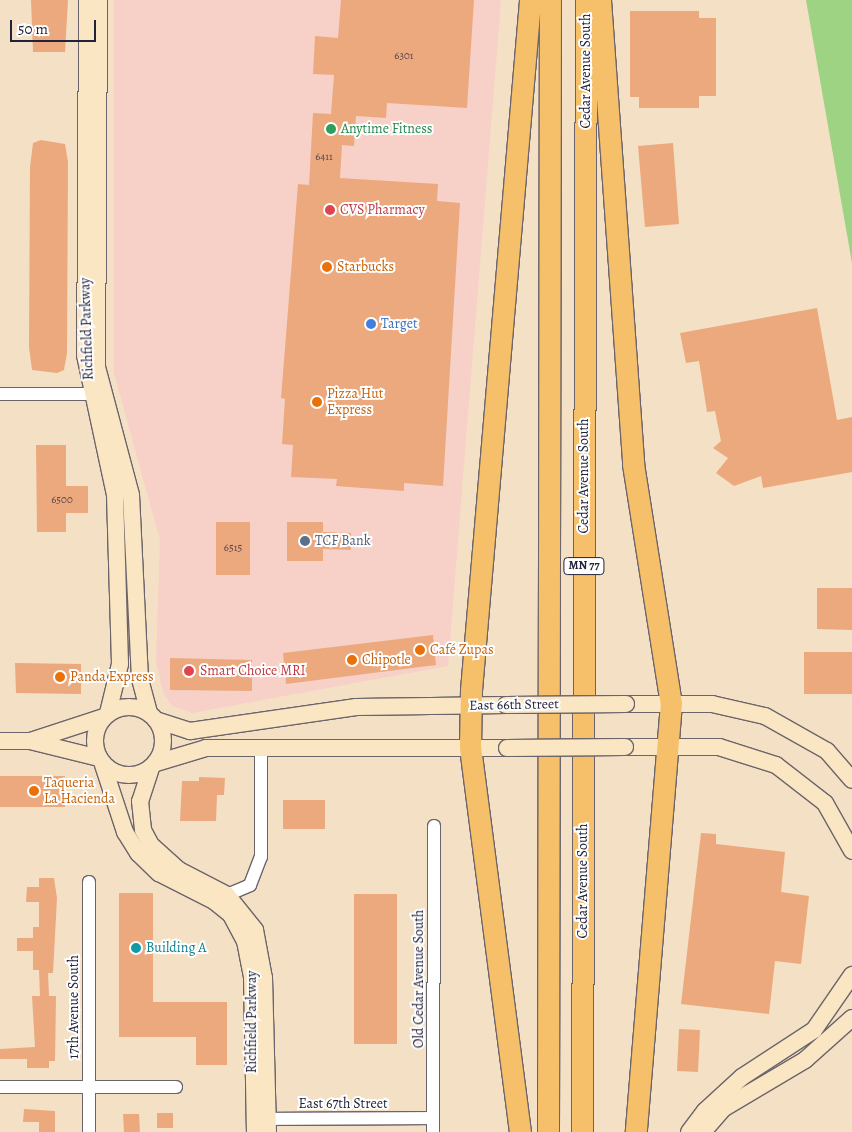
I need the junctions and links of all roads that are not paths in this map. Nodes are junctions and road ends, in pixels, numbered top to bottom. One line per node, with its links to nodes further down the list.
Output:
1 (87, 0): 8 (street, Richfield Parkway)
2 (99, 0): 10 (street, Richfield Parkway)
3 (530, 0): 12 (highway)
4 (550, 0): 37 (highway, MN 77)
5 (586, 0): 38 (highway, Cedar Avenue South / MN 77)
6 (600, 0): 11 (highway)
7 (0, 394): 8 (street)
8 (90, 394): 9 (street, Richfield Parkway)
9 (115, 565): 10 (street); 13 (street, Richfield Parkway)
10 (138, 630): 14 (street, Richfield Parkway)
11 (671, 703): 12 (street, East 66th Street, bridge); 17 (highway); 22 (street, East 66th Street)
12 (471, 706): 14 (street, East 66th Street); 18 (highway)
13 (106, 715): 14 (street); 16 (street); 20 (street)
14 (153, 716): 21 (street)
15 (0, 741): 16 (street)
16 (30, 741): 20 (street)
17 (670, 746): 18 (street, bridge); 24 (street); 39 (highway)
18 (470, 747): 19 (street); 36 (highway)
19 (261, 749): 21 (street); 26 (street)
20 (101, 762): 21 (street); 33 (street, Richfield Parkway)
21 (153, 766): 26 (street, Richfield Parkway)
22 (852, 780)
23 (434, 826): 32 (street, Old Cedar Avenue South)
24 (852, 851)
25 (89, 882): 30 (street, 17th Avenue South)
26 (227, 895): 33 (street, Richfield Parkway)
27 (852, 975): 40 (street)
28 (852, 1018): 41 (street)
29 (0, 1087): 30 (street)
30 (89, 1087): 31 (street); 34 (street, 17th Avenue South)
31 (176, 1087)
32 (433, 1118): 33 (street, East 67th Street); 35 (street, Old Cedar Avenue South)
33 (261, 1125)
34 (89, 1132)
35 (433, 1132)
36 (520, 1132)
37 (548, 1132)
38 (582, 1132)
39 (636, 1132)
40 (689, 1132)
41 (703, 1132)

